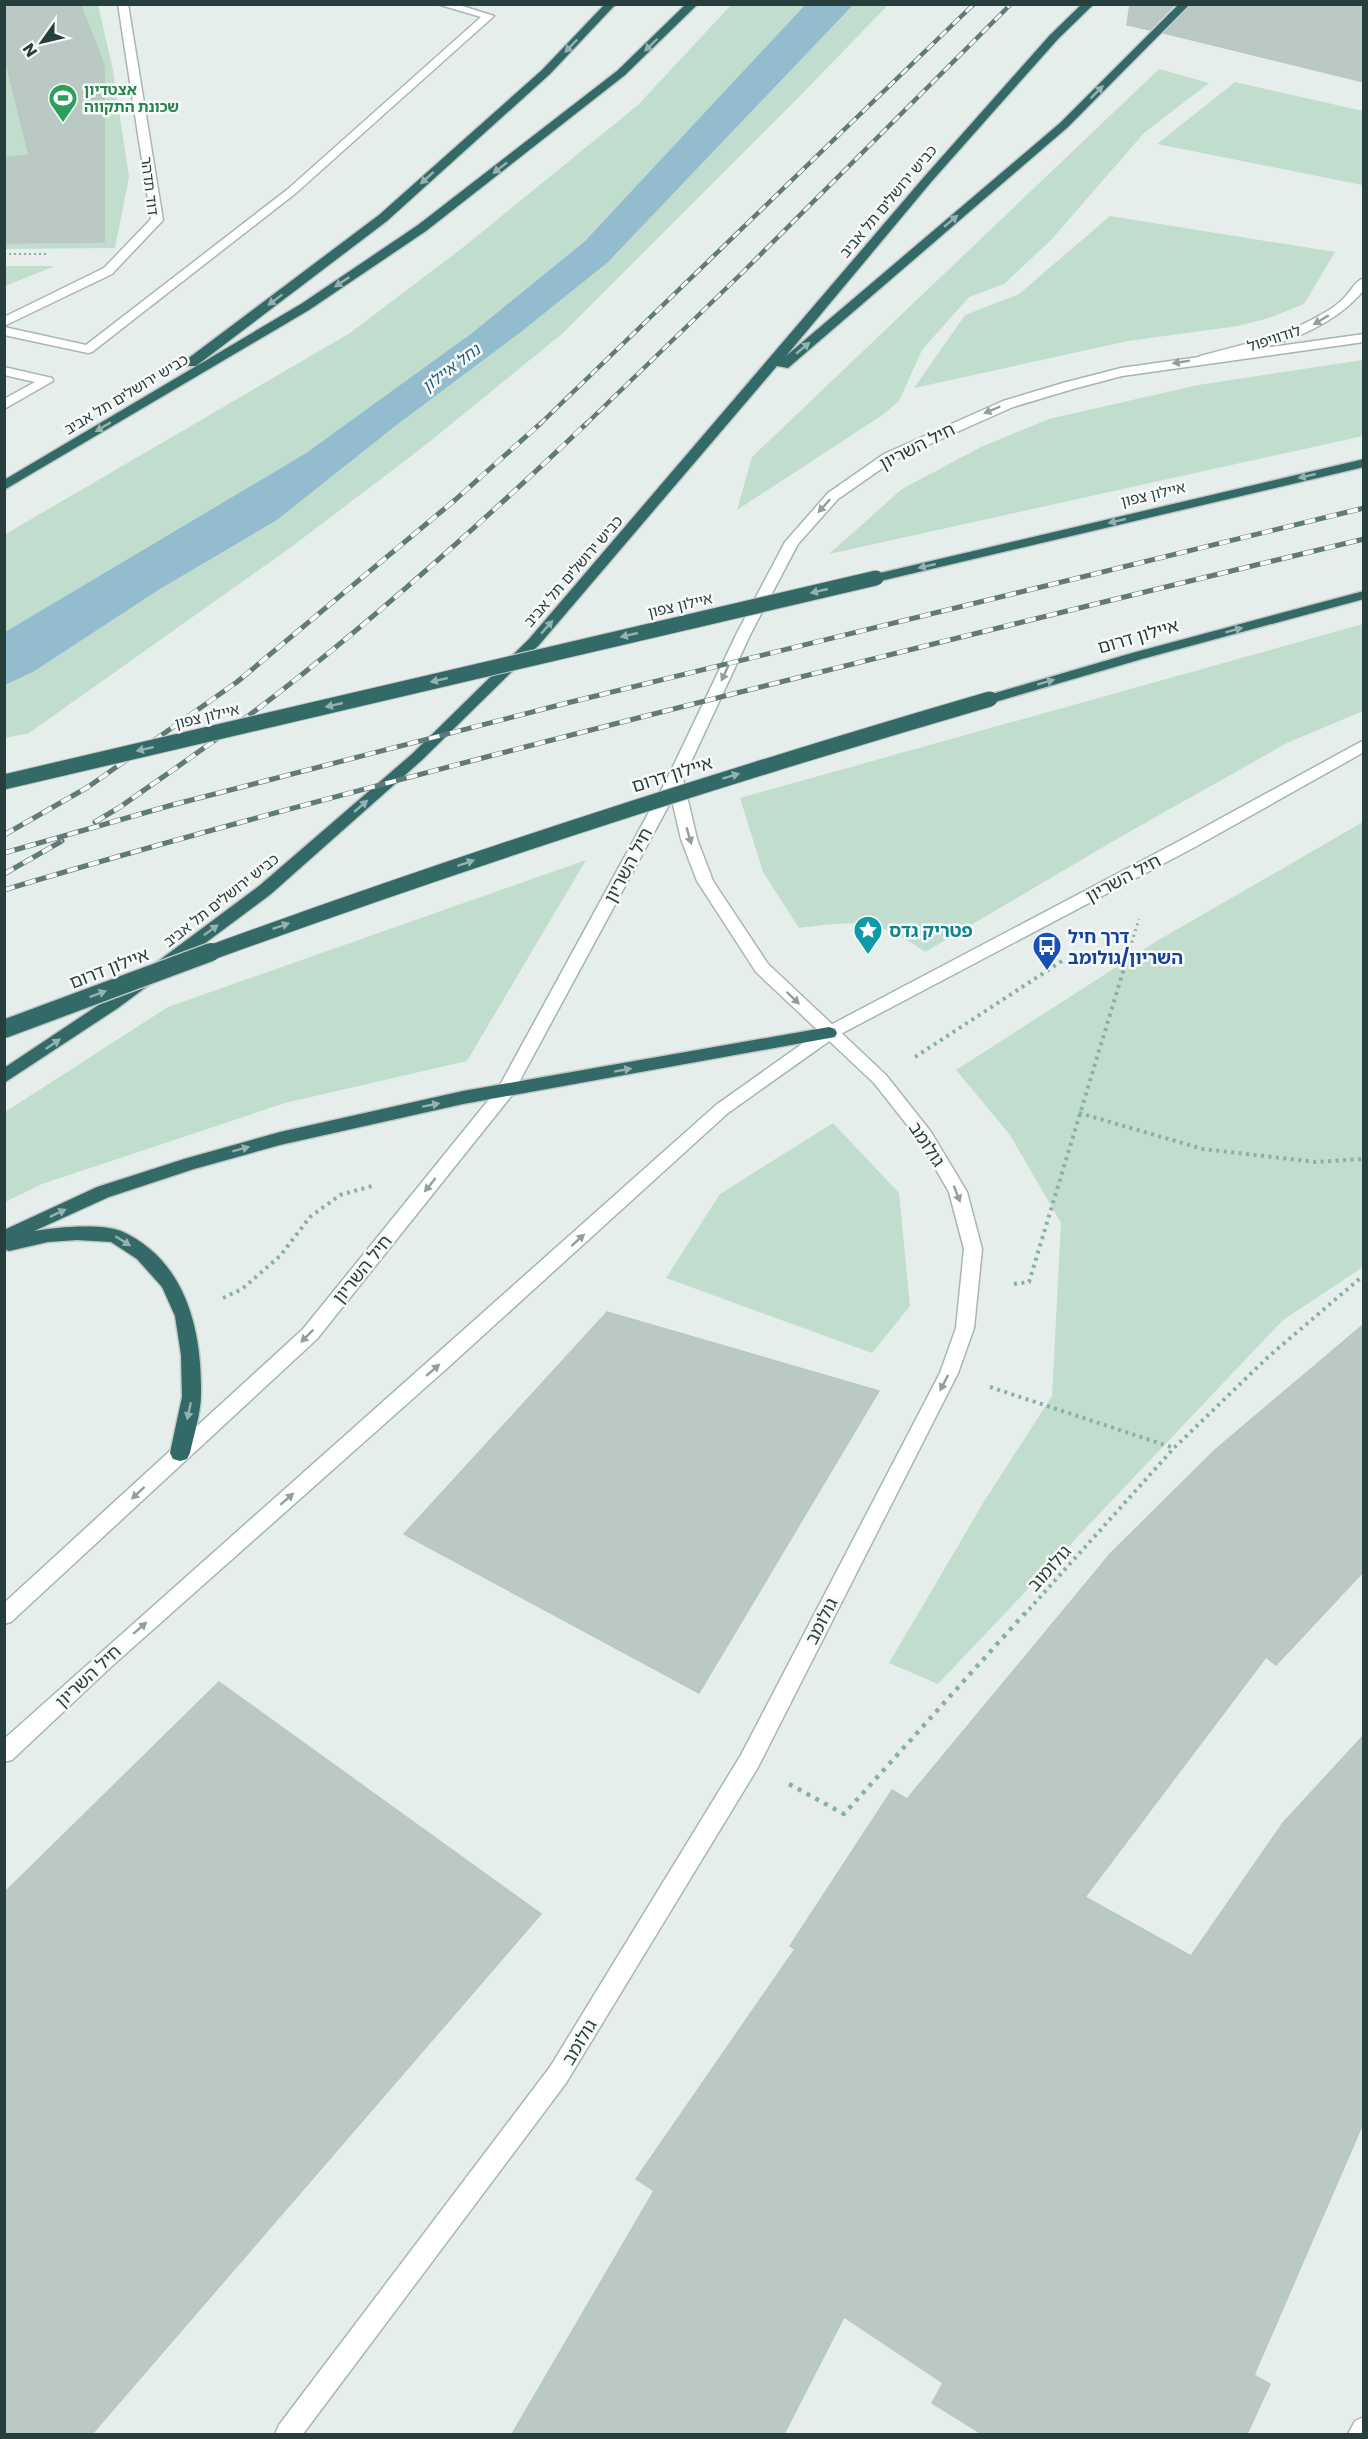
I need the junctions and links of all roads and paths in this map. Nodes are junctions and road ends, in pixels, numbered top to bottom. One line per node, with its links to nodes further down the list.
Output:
1 (123, 4): 8 (main road, דוד תדהר)
2 (442, 4): 9 (main road)
3 (611, 4): 15 (highway, one-way to 15)
4 (693, 4): 15 (highway, כביש ירושלים תל אביב, one-way to 15)
5 (1089, 4): 13 (highway, כביש ירושלים תל אביב)
6 (1185, 4): 13 (highway, one-way to 6)
7 (1364, 282): 11 (main road, לודוויפול, one-way to 11)
8 (4, 322)
9 (4, 331)
10 (1364, 338): 11 (main road, חיל השריון)
11 (1204, 359): 20 (main road, חיל השריון, one-way to 20)
12 (4, 371): 14 (main road)
13 (743, 399): 25 (highway, כביש ירושלים תל אביב, one-way to 13)
14 (4, 405)
15 (124, 414): 17 (highway, כביש ירושלים תל אביב, one-way to 17)
16 (1364, 463): 21 (highway, איילון צפון, one-way to 21, bridge)
17 (4, 486)
18 (1364, 595): 23 (highway, איילון דרום, one-way to 18, bridge)
19 (1364, 745): 24 (main road, חיל השריון)
20 (675, 779): 24 (main road, גולומב, one-way to 24); 26 (main road, חיל השריון)
21 (4, 782)
22 (1142, 909): 27 (path)
23 (4, 1029)
24 (829, 1033): 26 (highway, one-way to 24); 33 (main road, גולומב, one-way to 33); 39 (main road, חיל השריון, one-way to 24)
25 (4, 1077)
26 (506, 1091): 29 (main road, חיל השריון); 30 (highway, one-way to 26)
27 (1079, 1113): 28 (path); 33 (path)
28 (1364, 1159)
29 (444, 1168): 34 (path); 37 (main road, חיל השריון, one-way to 37)
30 (4, 1238)
31 (4, 1246): 34 (highway, one-way to 34)
32 (1364, 1275): 36 (path, גולומוב)
33 (969, 1288): 35 (main road, גולומב)
34 (184, 1316): 37 (highway, one-way to 37)
35 (949, 1373): 36 (path); 40 (main road, גולומב, one-way to 40)
36 (1174, 1448): 40 (path, גולומוב)
37 (180, 1453): 38 (main road, חיל השריון, one-way to 38)
38 (4, 1616)
39 (4, 1753)
40 (749, 1762): 42 (main road, גולומב)
41 (1364, 2430): 43 (main road)
42 (288, 2434)
43 (1361, 2434)

